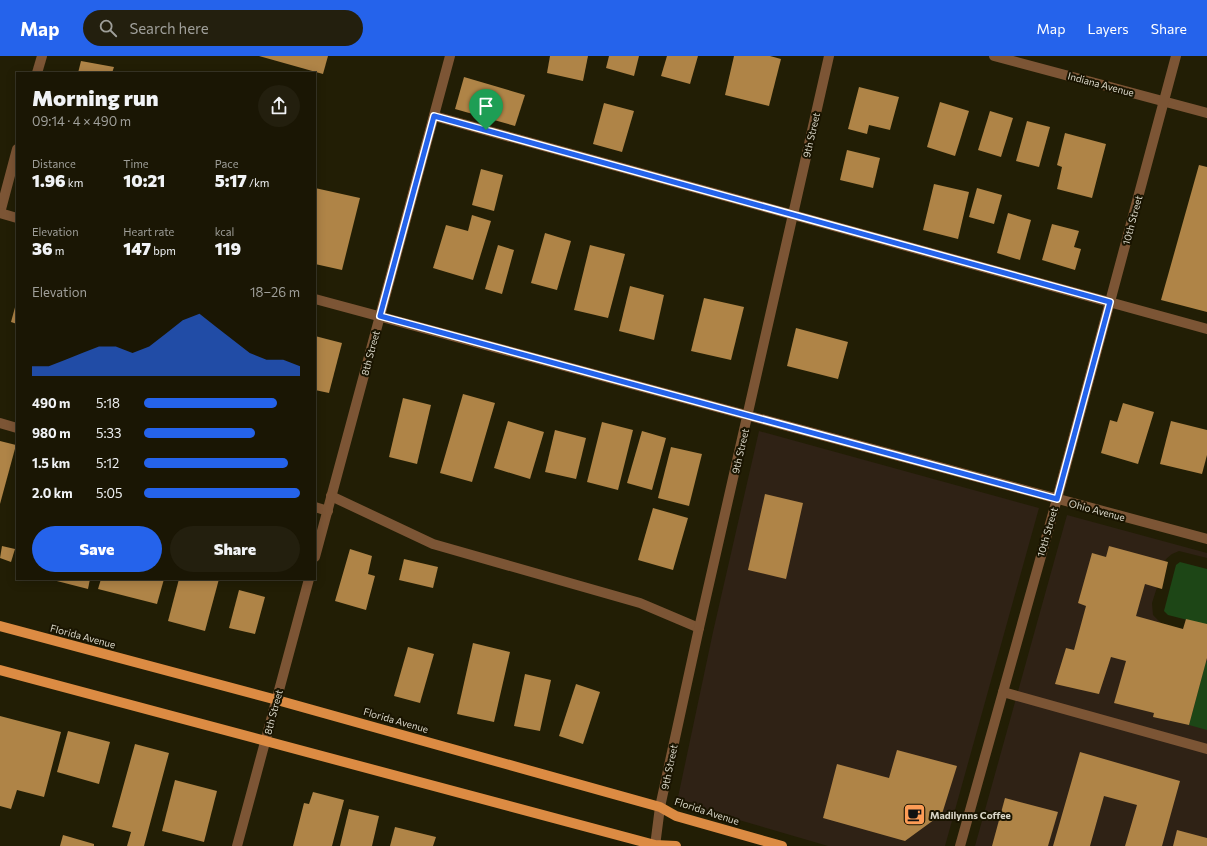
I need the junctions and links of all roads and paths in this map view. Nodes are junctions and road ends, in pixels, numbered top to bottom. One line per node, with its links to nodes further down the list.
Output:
1 (42, 56): 6 (street)
2 (450, 56): 9 (street, 8th Street)
3 (829, 56): 12 (street, 9th Street)
4 (994, 56): 7 (street, Indiana Avenue)
5 (1176, 56): 7 (street, 10th Street)
6 (37, 72)
7 (1164, 101): 8 (street, Indiana Avenue); 15 (street, 10th Street)
8 (1207, 113)
9 (434, 116): 12 (street); 16 (street, 8th Street)
10 (16, 153): 11 (street)
11 (0, 213): 13 (street)
12 (793, 214): 15 (street); 18 (street, 9th Street)
13 (16, 218)
14 (316, 299): 16 (street, Ohio Avenue)
15 (1110, 302): 17 (street); 22 (street, 10th Street)
16 (380, 316): 18 (street, Ohio Avenue); 21 (street, 8th Street)
17 (1207, 329)
18 (748, 415): 22 (street, Ohio Avenue); 29 (street, 9th Street)
19 (0, 423): 20 (street)
20 (16, 428)
21 (332, 496): 24 (street, 8th Street); 29 (street)
22 (1057, 499): 25 (street, Ohio Avenue); 31 (street, 10th Street)
23 (316, 507): 24 (street)
24 (328, 511): 26 (street, 8th Street)
25 (1207, 539)
26 (316, 554)
27 (309, 580): 32 (street, 8th Street)
28 (0, 626): 32 (main road, Florida Avenue)
29 (699, 628): 35 (street, 9th Street)
30 (0, 670): 33 (main road)
31 (1003, 692): 34 (street); 40 (street, 10th Street)
32 (277, 700): 33 (street, 8th Street); 35 (main road, Florida Avenue)
33 (266, 740): 36 (main road); 37 (street, 8th Street)
34 (1207, 749)
35 (660, 807): 36 (street, 9th Street); 39 (main road, Florida Avenue)
36 (655, 845): 38 (main road)
37 (237, 846)
38 (676, 846)
39 (782, 846)
40 (960, 846)

